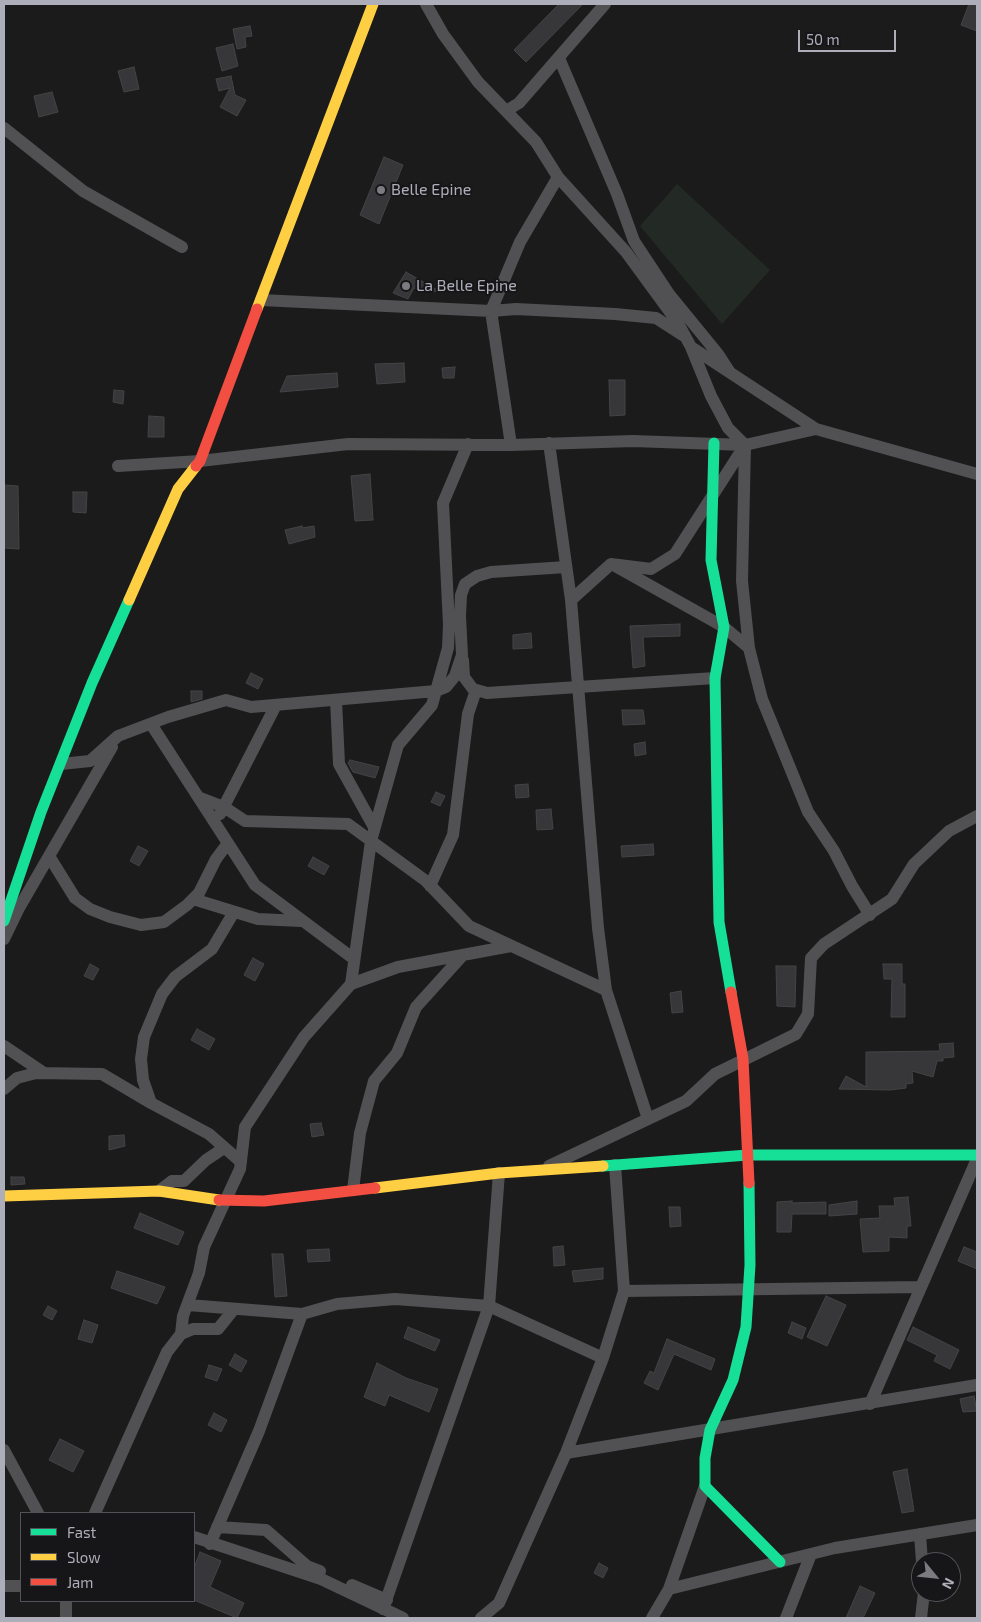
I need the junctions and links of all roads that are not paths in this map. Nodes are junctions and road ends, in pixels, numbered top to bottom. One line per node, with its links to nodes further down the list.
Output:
1 (373, 4): 9 (street)
2 (426, 4): 5 (street)
3 (606, 4): 4 (street)
4 (559, 58): 5 (street); 12 (street)
5 (506, 111): 7 (street)
6 (4, 128): 8 (street)
7 (558, 177): 10 (street); 11 (street)
8 (182, 247)
9 (261, 300): 10 (street); 19 (street)
10 (491, 311): 11 (street); 17 (street)
11 (689, 342): 12 (street); 18 (street)
12 (729, 372): 13 (street)
13 (816, 429): 18 (street); 21 (street)
14 (549, 443): 15 (street); 17 (street); 24 (street)
15 (714, 443): 18 (street); 22 (street)
16 (468, 444): 17 (street); 19 (street); 32 (street)
17 (511, 444)
18 (745, 444): 22 (street); 27 (street)
19 (200, 462): 20 (street); 37 (street)
20 (118, 466)
21 (977, 474)
22 (713, 493): 23 (street); 26 (street)
23 (611, 564): 25 (street); 26 (street)
24 (566, 567): 25 (street); 28 (street)
25 (571, 600): 30 (street)
26 (724, 627): 27 (street); 29 (street)
27 (749, 648): 49 (street)
28 (462, 655): 31 (street); 32 (street)
29 (715, 678): 30 (street); 59 (street)
30 (576, 685): 31 (street); 57 (street)
31 (476, 690): 46 (street)
32 (436, 691): 33 (street); 42 (street)
33 (336, 700): 34 (street); 42 (street)
34 (276, 705): 35 (street); 39 (street)
35 (151, 724): 36 (street); 38 (street)
36 (118, 736): 37 (street); 45 (street)
37 (61, 764): 50 (street)
38 (198, 797): 39 (street); 41 (street)
39 (224, 807): 41 (street); 43 (street)
40 (977, 816): 49 (street)
41 (215, 824): 44 (street)
42 (374, 827): 43 (street)
43 (371, 841): 46 (street); 55 (street)
44 (228, 843): 47 (street); 51 (street)
45 (49, 856): 47 (street); 52 (street)
46 (430, 886): 53 (street)
47 (193, 899): 48 (street)
48 (234, 912): 51 (street); 62 (street)
49 (870, 915): 59 (street)
50 (4, 921)
51 (301, 921): 55 (street)
52 (4, 939)
53 (511, 946): 54 (street); 57 (street)
54 (463, 955): 56 (street); 71 (street)
55 (354, 959): 56 (street)
56 (351, 984): 67 (street)
57 (606, 990): 63 (street)
58 (4, 1046): 60 (street)
59 (743, 1059): 63 (street); 65 (street)
60 (44, 1073): 61 (street); 62 (street)
61 (4, 1089)
62 (151, 1103): 64 (street)
63 (648, 1119): 69 (street)
64 (224, 1148): 67 (street); 72 (street)
65 (748, 1155): 66 (street); 68 (street); 76 (street)
66 (977, 1157): 75 (street)
67 (241, 1162): 74 (street)
68 (615, 1165): 69 (street); 77 (street)
69 (540, 1170): 70 (street)
70 (499, 1173): 71 (street); 79 (street)
71 (354, 1190): 74 (street)
72 (158, 1191): 73 (street); 74 (street)
73 (4, 1196)
74 (224, 1201): 78 (street)
75 (921, 1288): 76 (street); 85 (street)
76 (749, 1290): 77 (street); 86 (street)
77 (624, 1291): 83 (street)
78 (188, 1305): 80 (street); 82 (street)
79 (489, 1306): 81 (street); 83 (street); 105 (street)
80 (234, 1309): 81 (street); 82 (street)
81 (302, 1314): 93 (street)
82 (181, 1334): 91 (street)
83 (603, 1358): 88 (street)
84 (977, 1385): 85 (street)
85 (870, 1404): 86 (street)
86 (710, 1430): 88 (street); 89 (street)
87 (4, 1450): 90 (street)
88 (566, 1453): 108 (street)
89 (705, 1486): 99 (street); 102 (street)
90 (37, 1512)
91 (95, 1512)
92 (977, 1525): 94 (street)
93 (217, 1527): 96 (street); 105 (street)
94 (920, 1534): 97 (street); 98 (street)
95 (195, 1538): 96 (street)
96 (210, 1544): 105 (street)
97 (921, 1552)
98 (812, 1554): 99 (street); 110 (street)
99 (780, 1562): 102 (street)
100 (4, 1586): 101 (street)
101 (20, 1586)
102 (669, 1590): 109 (street)
103 (66, 1602): 106 (street)
104 (923, 1602): 111 (street)
105 (385, 1605): 107 (street)
106 (66, 1618)
107 (402, 1618)
108 (481, 1618)
109 (652, 1618)
110 (786, 1618)
111 (921, 1618)

